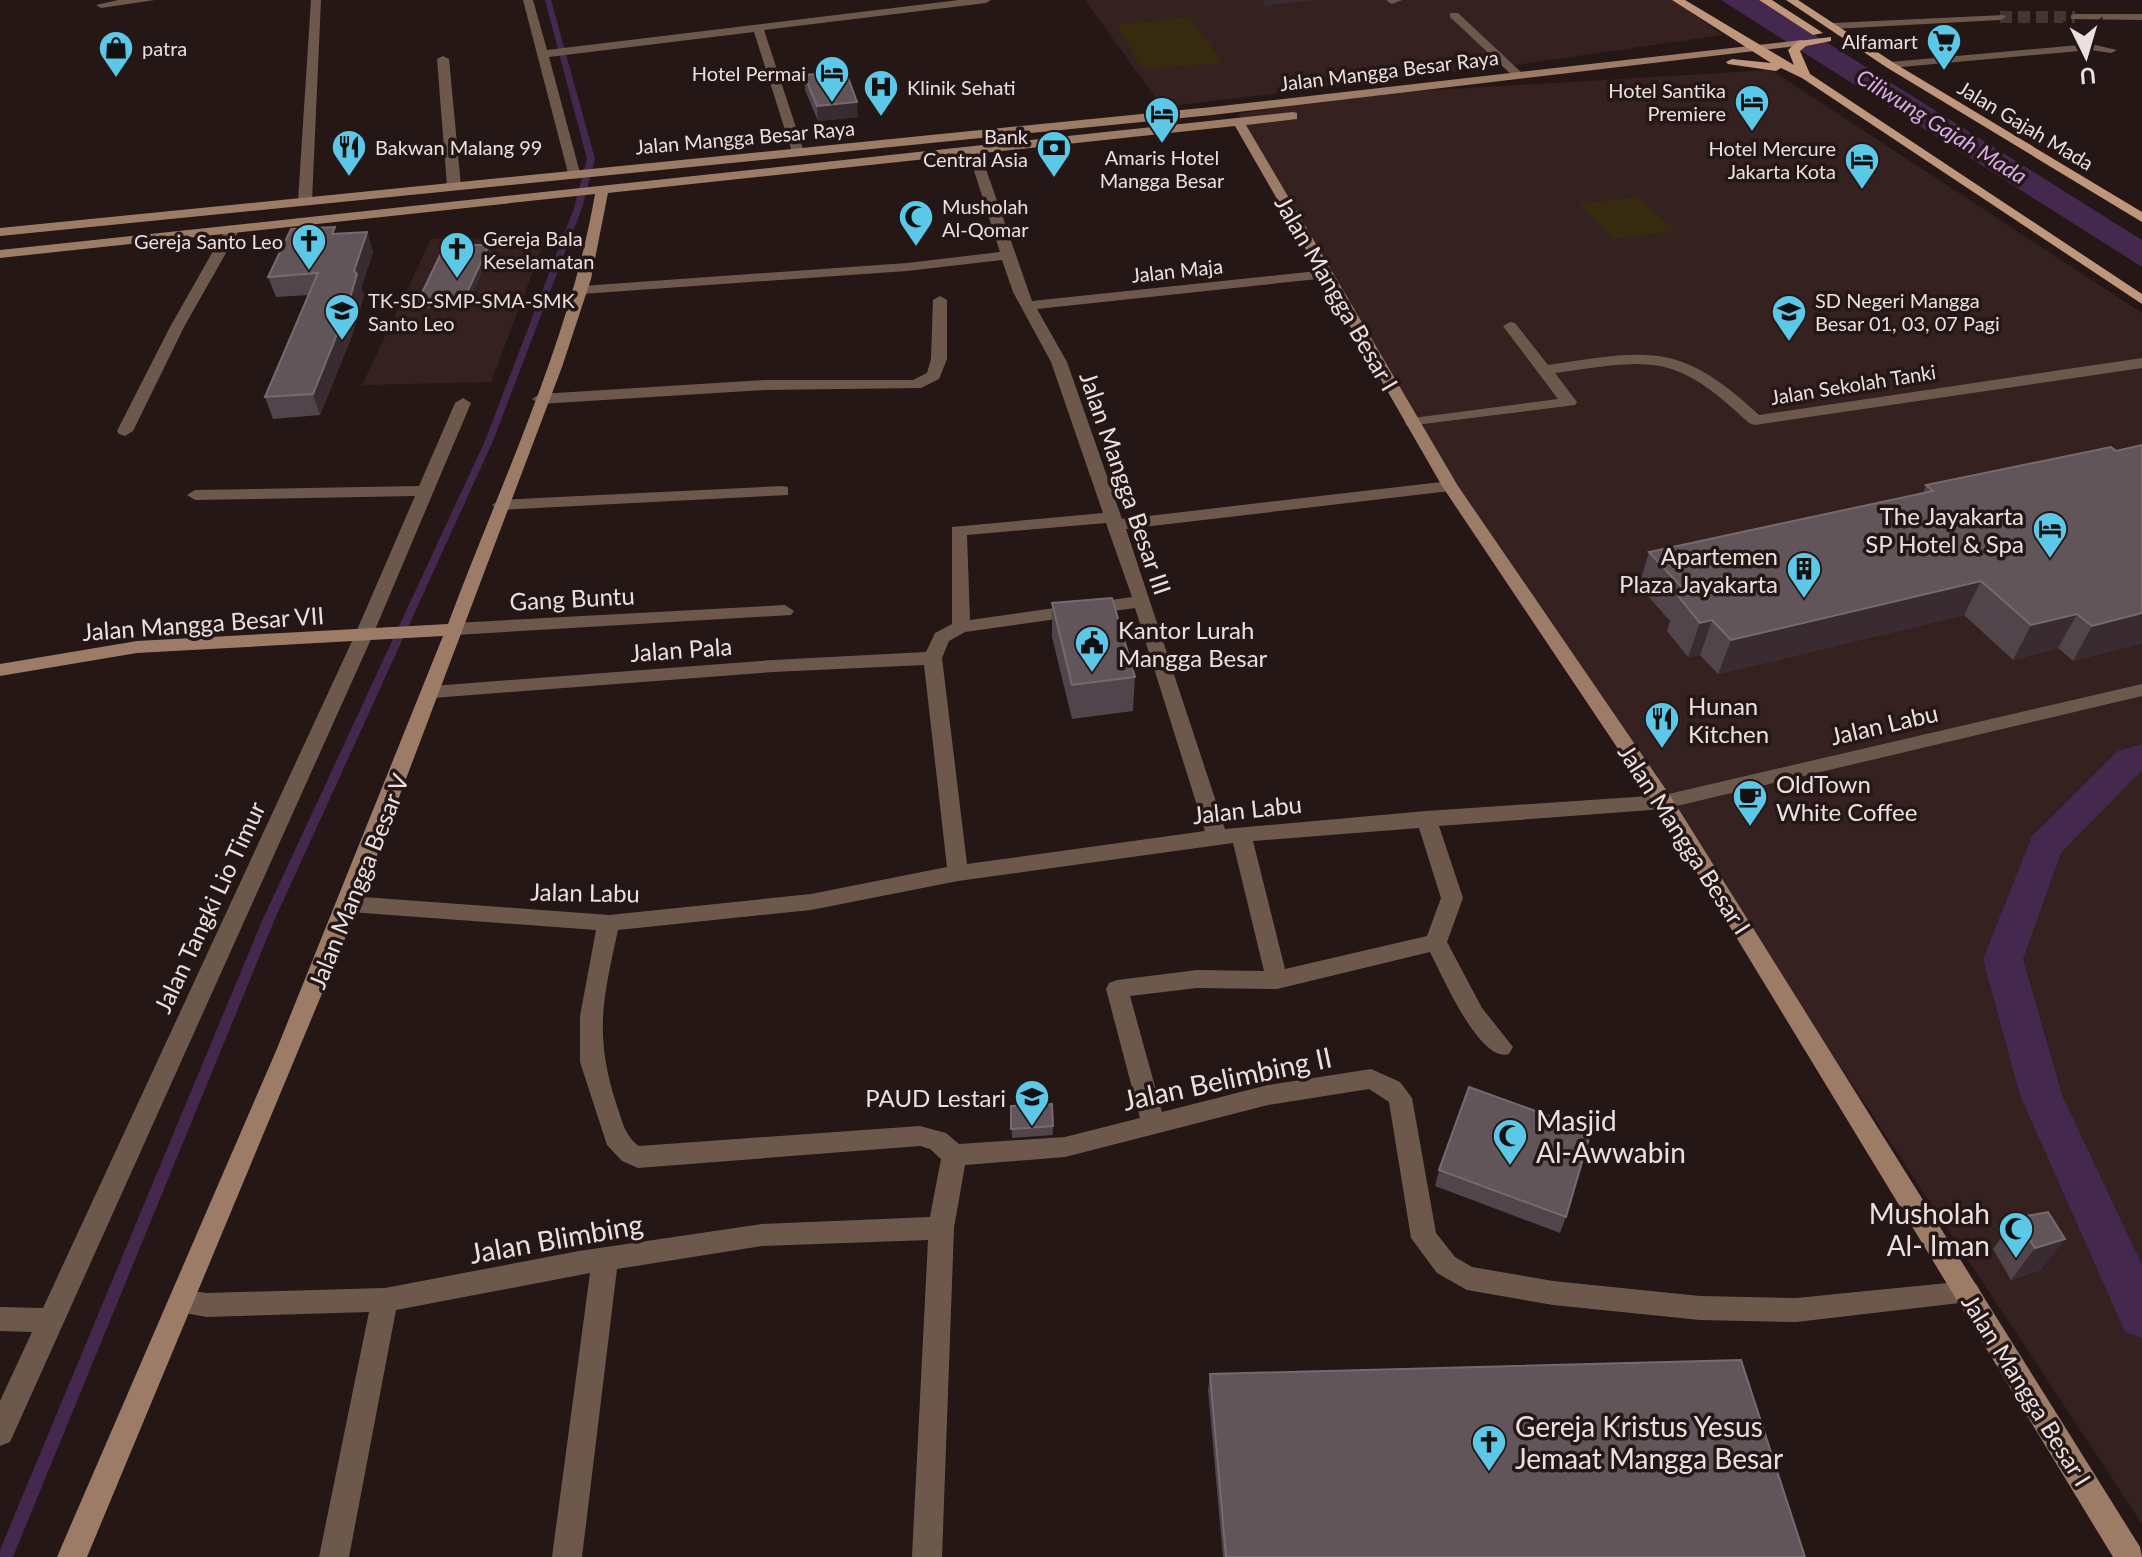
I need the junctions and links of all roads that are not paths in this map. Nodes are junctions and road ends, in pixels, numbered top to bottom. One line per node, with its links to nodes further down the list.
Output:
1 (150, 0): 8 (street)
2 (316, 0): 37 (street)
3 (528, 0): 18 (street)
4 (986, 0): 13 (street)
5 (1677, 0): 16 (main road)
6 (1764, 0): 14 (main road, Jalan Gajah Mada)
7 (1791, 0): 14 (main road, Jalan Gajah Mada)
8 (101, 5)
9 (1454, 15): 25 (street)
10 (2000, 17): 14 (street)
11 (2075, 17): 12 (street)
12 (2142, 17)
13 (758, 28): 18 (street); 31 (street)
14 (1828, 35): 15 (main road, Jalan Mangga Besar Raya); 23 (main road, Jalan Gajah Mada)
15 (1794, 46): 16 (main road, Jalan Mangga Besar Raya); 26 (main road)
16 (1754, 48): 19 (main road, Jalan Mangga Besar Raya); 20 (main road)
17 (2111, 50): 23 (street)
18 (545, 54): 34 (street)
19 (1686, 57): 24 (main road); 25 (main road, Jalan Mangga Besar Raya)
20 (1768, 57): 22 (main road, Jalan Mangga Besar Raya); 26 (main road)
21 (443, 59): 35 (street)
22 (1732, 62): 24 (main road, Jalan Mangga Besar Raya); 26 (main road)
23 (1890, 65): 39 (main road, Jalan Gajah Mada)
24 (1698, 66): 28 (main road, Jalan Mangga Besar Raya)
25 (1518, 75): 27 (main road, Jalan Mangga Besar Raya)
26 (1806, 76): 48 (main road)
27 (1423, 87): 28 (main road); 30 (main road, Jalan Mangga Besar Raya)
28 (1434, 98): 29 (main road, Jalan Mangga Besar Raya)
29 (1239, 123): 32 (main road, Jalan Mangga Besar Raya); 45 (main road, Jalan Mangga Besar I)
30 (822, 150): 31 (main road, Jalan Mangga Besar Raya); 33 (main road)
31 (798, 152): 34 (main road, Jalan Mangga Besar Raya)
32 (974, 152): 33 (main road, Jalan Mangga Besar Raya); 44 (street, Jalan Mangga Besar III)
33 (820, 171): 36 (main road, Jalan Mangga Besar Raya)
34 (575, 173): 35 (main road, Jalan Mangga Besar Raya)
35 (454, 186): 37 (main road, Jalan Mangga Besar Raya)
36 (600, 193): 40 (main road, Jalan Mangga Besar Raya); 46 (main road, Jalan Mangga Besar V)
37 (305, 201): 38 (main road, Jalan Mangga Besar Raya)
38 (203, 211): 41 (main road, Jalan Mangga Besar Raya); 42 (main road)
39 (2142, 218)
40 (232, 230): 42 (main road, Jalan Mangga Besar Raya); 56 (street)
41 (0, 232)
42 (195, 233): 43 (main road, Jalan Mangga Besar Raya)
43 (0, 254)
44 (1007, 255): 46 (street); 49 (street, Jalan Mangga Besar III)
45 (1327, 274): 49 (street, Jalan Maja); 55 (main road, Jalan Mangga Besar I)
46 (582, 290): 53 (main road, Jalan Mangga Besar V)
47 (940, 300): 53 (street)
48 (2142, 300)
49 (1031, 305): 62 (street, Jalan Mangga Besar III)
50 (1510, 326): 52 (street)
51 (2142, 363): 52 (street, Jalan Sekolah Tanki)
52 (1547, 370): 55 (street)
53 (540, 399): 61 (main road, Jalan Mangga Besar V)
54 (463, 403): 58 (street, Jalan Tangki Lio Timur)
55 (1413, 423): 57 (main road, Jalan Mangga Besar I)
56 (125, 431)
57 (1450, 486): 62 (street); 72 (main road, Jalan Mangga Besar I)
58 (425, 491): 60 (street); 67 (street, Jalan Tangki Lio Timur)
59 (782, 491): 61 (street)
60 (195, 495)
61 (500, 505): 66 (main road, Jalan Mangga Besar V)
62 (1114, 521): 63 (street, Jalan Mangga Besar III); 65 (street)
63 (1142, 601): 65 (street); 75 (street, Jalan Mangga Besar III)
64 (785, 611): 66 (street, Gang Buntu)
65 (961, 627): 68 (street)
66 (455, 629): 67 (main road, Gang Buntu); 71 (main road, Jalan Mangga Besar V)
67 (368, 637): 69 (main road, Jalan Mangga Besar VII); 90 (street, Jalan Tangki Lio Timur)
68 (933, 658): 71 (street, Jalan Pala); 76 (street)
69 (0, 670)
70 (2142, 690): 72 (street, Jalan Labu)
71 (433, 692): 77 (main road, Jalan Mangga Besar V)
72 (1664, 802): 73 (street, Jalan Labu); 86 (main road, Jalan Mangga Besar I)
73 (1426, 818): 74 (street, Jalan Labu); 79 (street)
74 (1241, 834): 75 (street, Jalan Labu); 80 (street)
75 (1217, 837): 76 (street, Jalan Labu)
76 (958, 873): 78 (street, Jalan Labu)
77 (350, 904): 78 (street, Jalan Labu); 88 (main road, Jalan Mangga Besar V)
78 (609, 923): 83 (street)
79 (1436, 942): 80 (street); 81 (street)
80 (1277, 980): 82 (street)
81 (1501, 1047)
82 (1153, 1123): 83 (street, Jalan Belimbing II); 86 (street, Jalan Belimbing II)
83 (954, 1155): 84 (street)
84 (941, 1228): 85 (street, Jalan Blimbing); 96 (street)
85 (605, 1259): 87 (street, Jalan Blimbing); 95 (street)
86 (1968, 1293): 97 (main road, Jalan Mangga Besar I)
87 (385, 1300): 88 (street, Jalan Blimbing); 93 (street)
88 (182, 1302): 92 (main road, Jalan Mangga Besar V)
89 (0, 1319): 90 (street)
90 (51, 1320): 91 (street, Jalan Tangki Lio Timur)
91 (0, 1432)
92 (72, 1557)
93 (332, 1557): 94 (street)
94 (344, 1557)
95 (567, 1557)
96 (927, 1557)
97 (2130, 1557)

